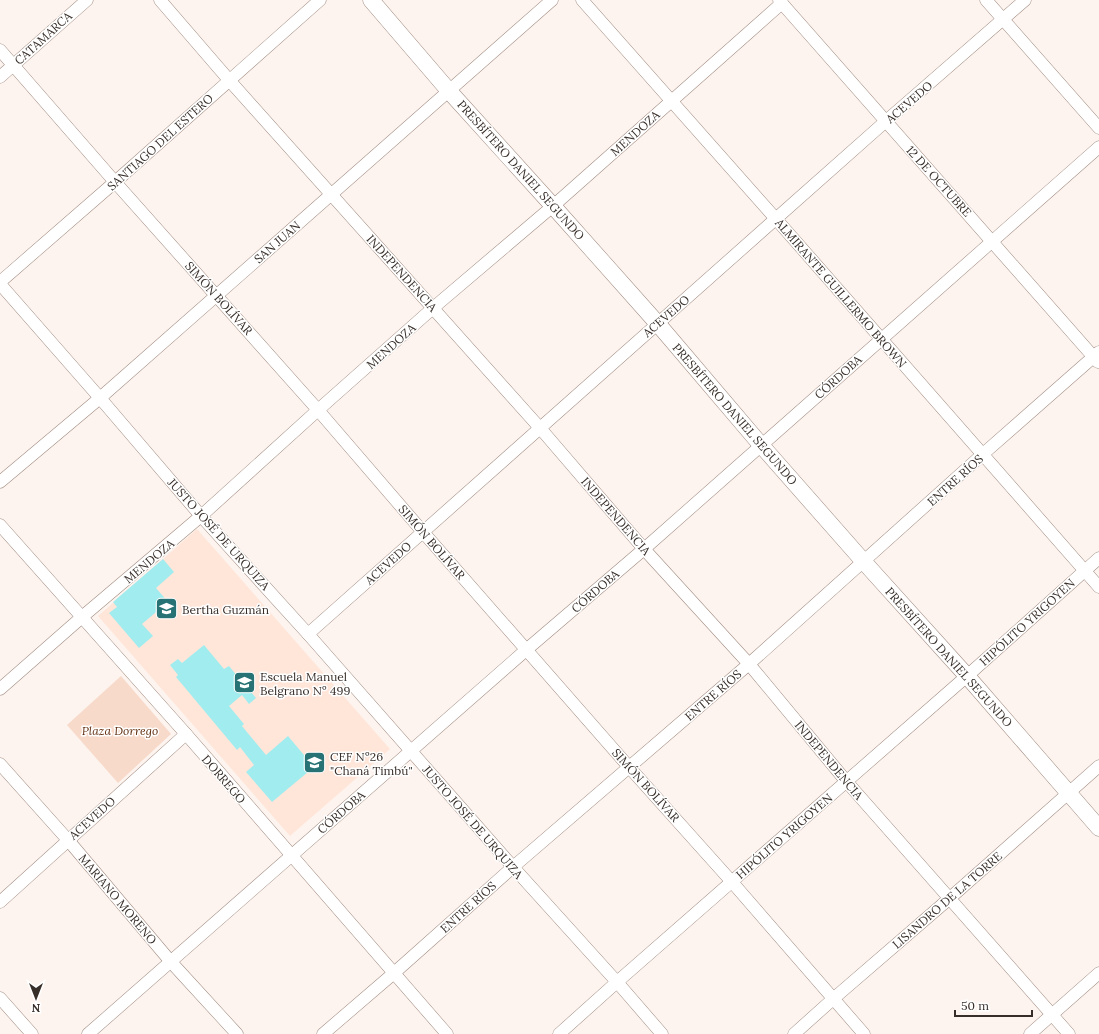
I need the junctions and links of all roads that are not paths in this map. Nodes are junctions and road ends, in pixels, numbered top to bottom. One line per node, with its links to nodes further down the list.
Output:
1 (87, 0): 12 (street, CATAMARCA)
2 (160, 0): 14 (street, INDEPENDENCIA)
3 (320, 0): 14 (street, SANTIAGO DEL ESTERO)
4 (371, 0): 15 (main road, PRESBÍTERO DANIEL SEGUNDO)
5 (552, 0): 15 (street, SAN JUAN)
6 (582, 0): 16 (street, ALMIRANTE GUILLERMO BROWN)
7 (986, 0): 10 (street)
8 (1025, 0): 10 (street, ACEVEDO)
9 (781, 1): 16 (street, MENDOZA); 17 (street, 12 DE OCTUBRE)
10 (1003, 20): 17 (street, ACEVEDO); 18 (street)
11 (0, 50): 12 (street, SIMÓN BOLÍVAR)
12 (13, 65): 13 (street, CATAMARCA); 20 (street, SIMÓN BOLÍVAR)
13 (0, 77)
14 (229, 80): 20 (street, SANTIAGO DEL ESTERO); 21 (street, INDEPENDENCIA)
15 (449, 91): 21 (street, SAN JUAN); 22 (main road, PRESBÍTERO DANIEL SEGUNDO)
16 (671, 101): 22 (street, MENDOZA); 23 (street, ALMIRANTE GUILLERMO BROWN)
17 (886, 122): 23 (street, ACEVEDO); 24 (street, 12 DE OCTUBRE)
18 (1099, 128)
19 (1099, 146): 24 (street, CÓRDOBA)
20 (115, 182): 25 (street, SANTIAGO DEL ESTERO); 26 (street, SIMÓN BOLÍVAR)
21 (331, 194): 26 (street, SAN JUAN); 27 (street, INDEPENDENCIA)
22 (553, 206): 27 (street, MENDOZA); 28 (main road, PRESBÍTERO DANIEL SEGUNDO)
23 (776, 219): 28 (street, ACEVEDO); 29 (street, ALMIRANTE GUILLERMO BROWN)
24 (992, 241): 29 (street, CÓRDOBA); 30 (street, 12 DE OCTUBRE)
25 (0, 283): 31 (street, JUSTO JOSÉ DE URQUIZA)
26 (217, 295): 31 (street, SAN JUAN); 32 (street, SIMÓN BOLÍVAR)
27 (433, 308): 32 (street, MENDOZA); 33 (street, INDEPENDENCIA)
28 (658, 324): 33 (street, ACEVEDO); 34 (main road, PRESBÍTERO DANIEL SEGUNDO)
29 (881, 339): 34 (street, CÓRDOBA); 35 (street, ALMIRANTE GUILLERMO BROWN)
30 (1097, 357): 35 (street, ENTRE RÍOS)
31 (100, 398): 36 (street, SAN JUAN); 37 (street, JUSTO JOSÉ DE URQUIZA)
32 (318, 410): 37 (street, MENDOZA); 39 (street, SIMÓN BOLÍVAR)
33 (540, 428): 39 (street, ACEVEDO); 40 (street, INDEPENDENCIA)
34 (761, 445): 40 (street, CÓRDOBA); 42 (main road, PRESBÍTERO DANIEL SEGUNDO)
35 (983, 454): 42 (street, ENTRE RÍOS); 43 (street, ALMIRANTE GUILLERMO BROWN)
36 (0, 482)
37 (201, 516): 45 (street, MENDOZA); 46 (street, JUSTO JOSÉ DE URQUIZA)
38 (0, 525): 45 (street, DORREGO)
39 (423, 532): 46 (street, ACEVEDO); 47 (street, SIMÓN BOLÍVAR)
40 (644, 549): 47 (street, CÓRDOBA); 48 (street, INDEPENDENCIA)
41 (1099, 558): 43 (street, HIPÓLITO YRIGOYEN)
42 (864, 562): 48 (street, ENTRE RÍOS); 49 (main road, PRESBÍTERO DANIEL SEGUNDO)
43 (1085, 571): 44 (street, ALMIRANTE GUILLERMO BROWN); 49 (street, HIPÓLITO YRIGOYEN)
44 (1099, 587)
45 (82, 617): 50 (street, MENDOZA); 51 (street, DORREGO)
46 (308, 634): 52 (street, JUSTO JOSÉ DE URQUIZA)
47 (526, 650): 52 (street, CÓRDOBA); 55 (street, SIMÓN BOLÍVAR)
48 (749, 664): 55 (street, ENTRE RÍOS); 56 (street, INDEPENDENCIA)
49 (967, 676): 56 (street, HIPÓLITO YRIGOYEN); 57 (main road, PRESBÍTERO DANIEL SEGUNDO)
50 (0, 689)
51 (186, 734): 59 (street, ACEVEDO); 60 (street, DORREGO)
52 (412, 751): 60 (street, CÓRDOBA); 61 (street, JUSTO JOSÉ DE URQUIZA)
53 (0, 764): 59 (street, MARIANO MORENO)
54 (1099, 766): 57 (street, LISANDRO DE LA TORRE)
55 (629, 767): 61 (street, ENTRE RÍOS); 62 (street, SIMÓN BOLÍVAR)
56 (846, 781): 62 (street, HIPÓLITO YRIGOYEN); 63 (street, INDEPENDENCIA)
57 (1068, 793): 58 (main road, PRESBÍTERO DANIEL SEGUNDO); 63 (street, LISANDRO DE LA TORRE)
58 (1099, 828)
59 (68, 840): 64 (street, ACEVEDO); 65 (street, MARIANO MORENO)
60 (291, 856): 65 (street, CÓRDOBA); 66 (street, DORREGO)
61 (512, 867): 66 (street, ENTRE RÍOS); 68 (street, JUSTO JOSÉ DE URQUIZA)
62 (732, 882): 68 (street, HIPÓLITO YRIGOYEN); 70 (street, SIMÓN BOLÍVAR)
63 (950, 898): 70 (street, LISANDRO DE LA TORRE); 71 (street, INDEPENDENCIA)
64 (0, 902)
65 (171, 962): 73 (street, CÓRDOBA); 74 (street, MARIANO MORENO)
66 (394, 973): 75 (street, ENTRE RÍOS); 76 (street, DORREGO)
67 (1099, 973): 71 (street)
68 (617, 982): 77 (street, HIPÓLITO YRIGOYEN); 78 (street, JUSTO JOSÉ DE URQUIZA)
69 (0, 998): 72 (street)
70 (833, 999): 79 (street, LISANDRO DE LA TORRE); 80 (street, SIMÓN BOLÍVAR)
71 (1052, 1014): 81 (street); 82 (street, INDEPENDENCIA)
72 (32, 1034)
73 (88, 1034)
74 (237, 1034)
75 (323, 1034)
76 (447, 1034)
77 (559, 1034)
78 (662, 1034)
79 (794, 1034)
80 (864, 1034)
81 (1030, 1034)
82 (1069, 1034)

